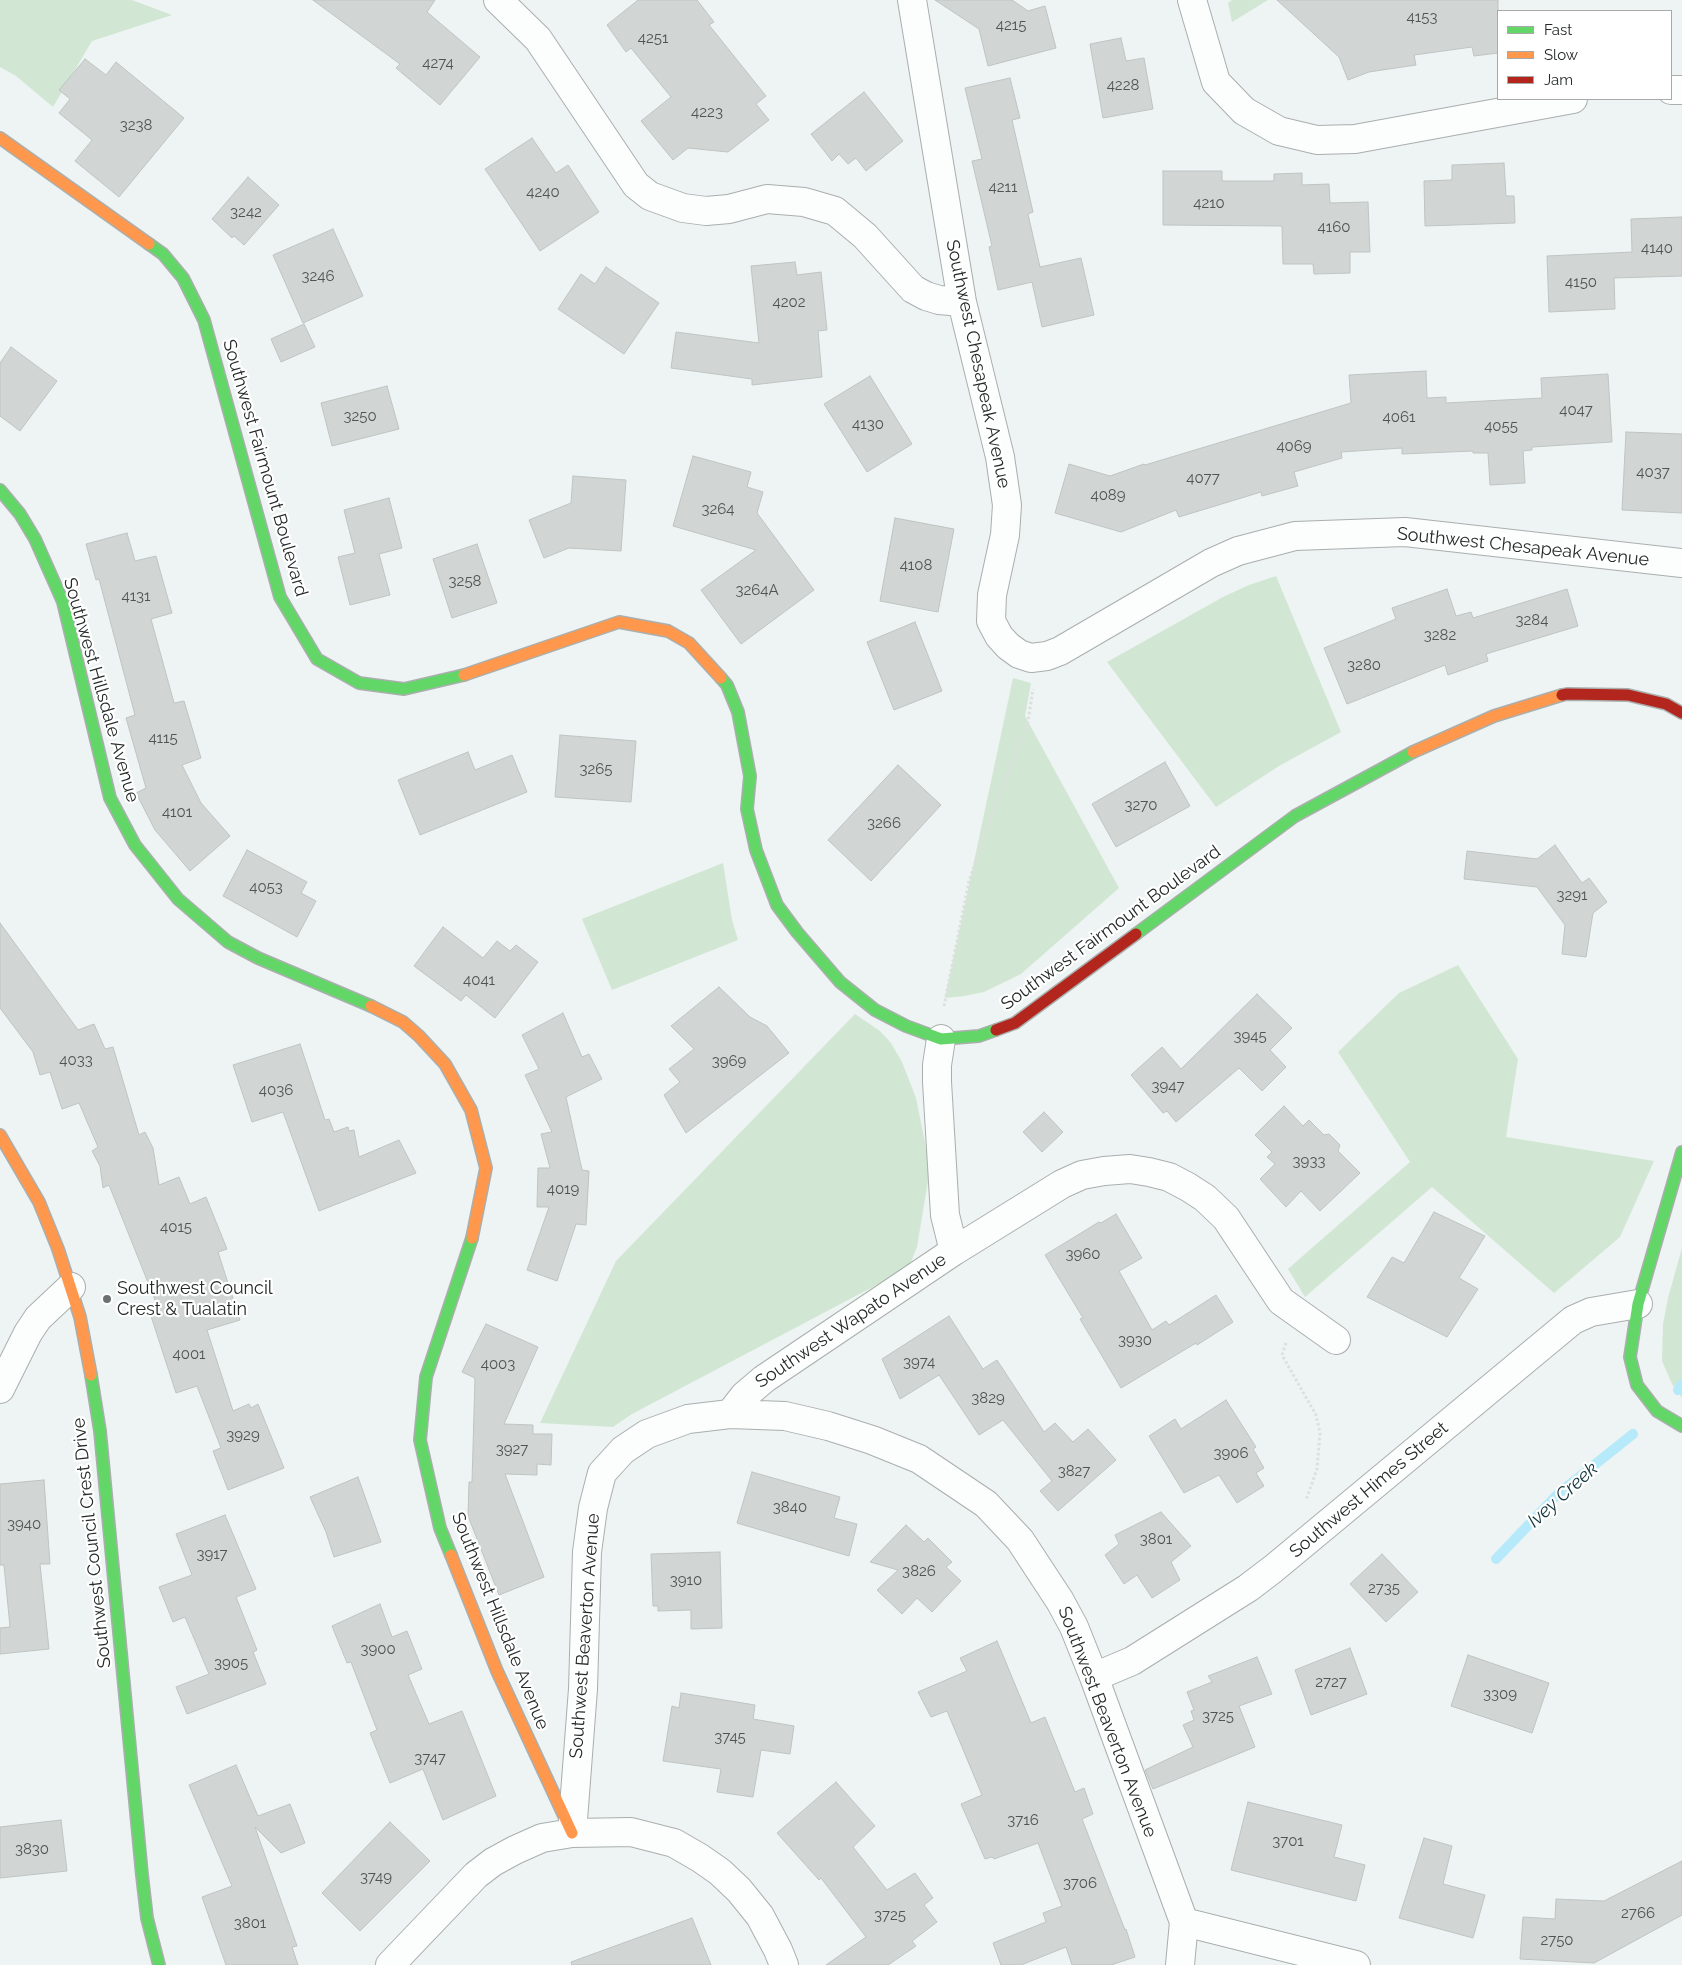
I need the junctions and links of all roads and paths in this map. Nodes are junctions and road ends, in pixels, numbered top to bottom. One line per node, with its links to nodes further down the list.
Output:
1 (498, 0): 6 (street)
2 (912, 0): 6 (street, Southwest Chesapeak Avenue)
3 (1192, 0): 4 (street)
4 (1568, 100)
5 (0, 138): 11 (street, Southwest Fairmount Boulevard)
6 (962, 302): 9 (street, Southwest Chesapeak Avenue)
7 (0, 490): 24 (street, Southwest Hillsdale Avenue)
8 (1682, 563): 9 (street, Southwest Chesapeak Avenue)
9 (1031, 658): 11 (path)
10 (1682, 713): 11 (street, Southwest Fairmount Boulevard)
11 (941, 1039): 14 (street, Southwest Wapato Avenue)
12 (0, 1135): 15 (street, Southwest Council Crest Drive)
13 (1682, 1152): 16 (street)
14 (954, 1251): 17 (street, Southwest Wapato Avenue); 20 (street, Southwest Wapato Avenue)
15 (71, 1287): 19 (street); 26 (street, Southwest Council Crest Drive)
16 (1638, 1304): 21 (street); 23 (street, Southwest Himes Street)
17 (1294, 1311): 18 (street, Southwest Wapato Avenue); 22 (path)
18 (1336, 1340)
19 (0, 1388)
20 (730, 1414): 23 (street, Southwest Beaverton Avenue); 24 (street, Southwest Beaverton Avenue)
21 (1682, 1426)
22 (1305, 1503)
23 (1094, 1677): 25 (street, Southwest Beaverton Avenue)
24 (572, 1833): 27 (street); 28 (street)
25 (1184, 1922): 29 (street, Southwest Beaverton Avenue); 30 (street)
26 (159, 1965)
27 (390, 1965)
28 (784, 1965)
29 (1180, 1965)
30 (1356, 1965)

